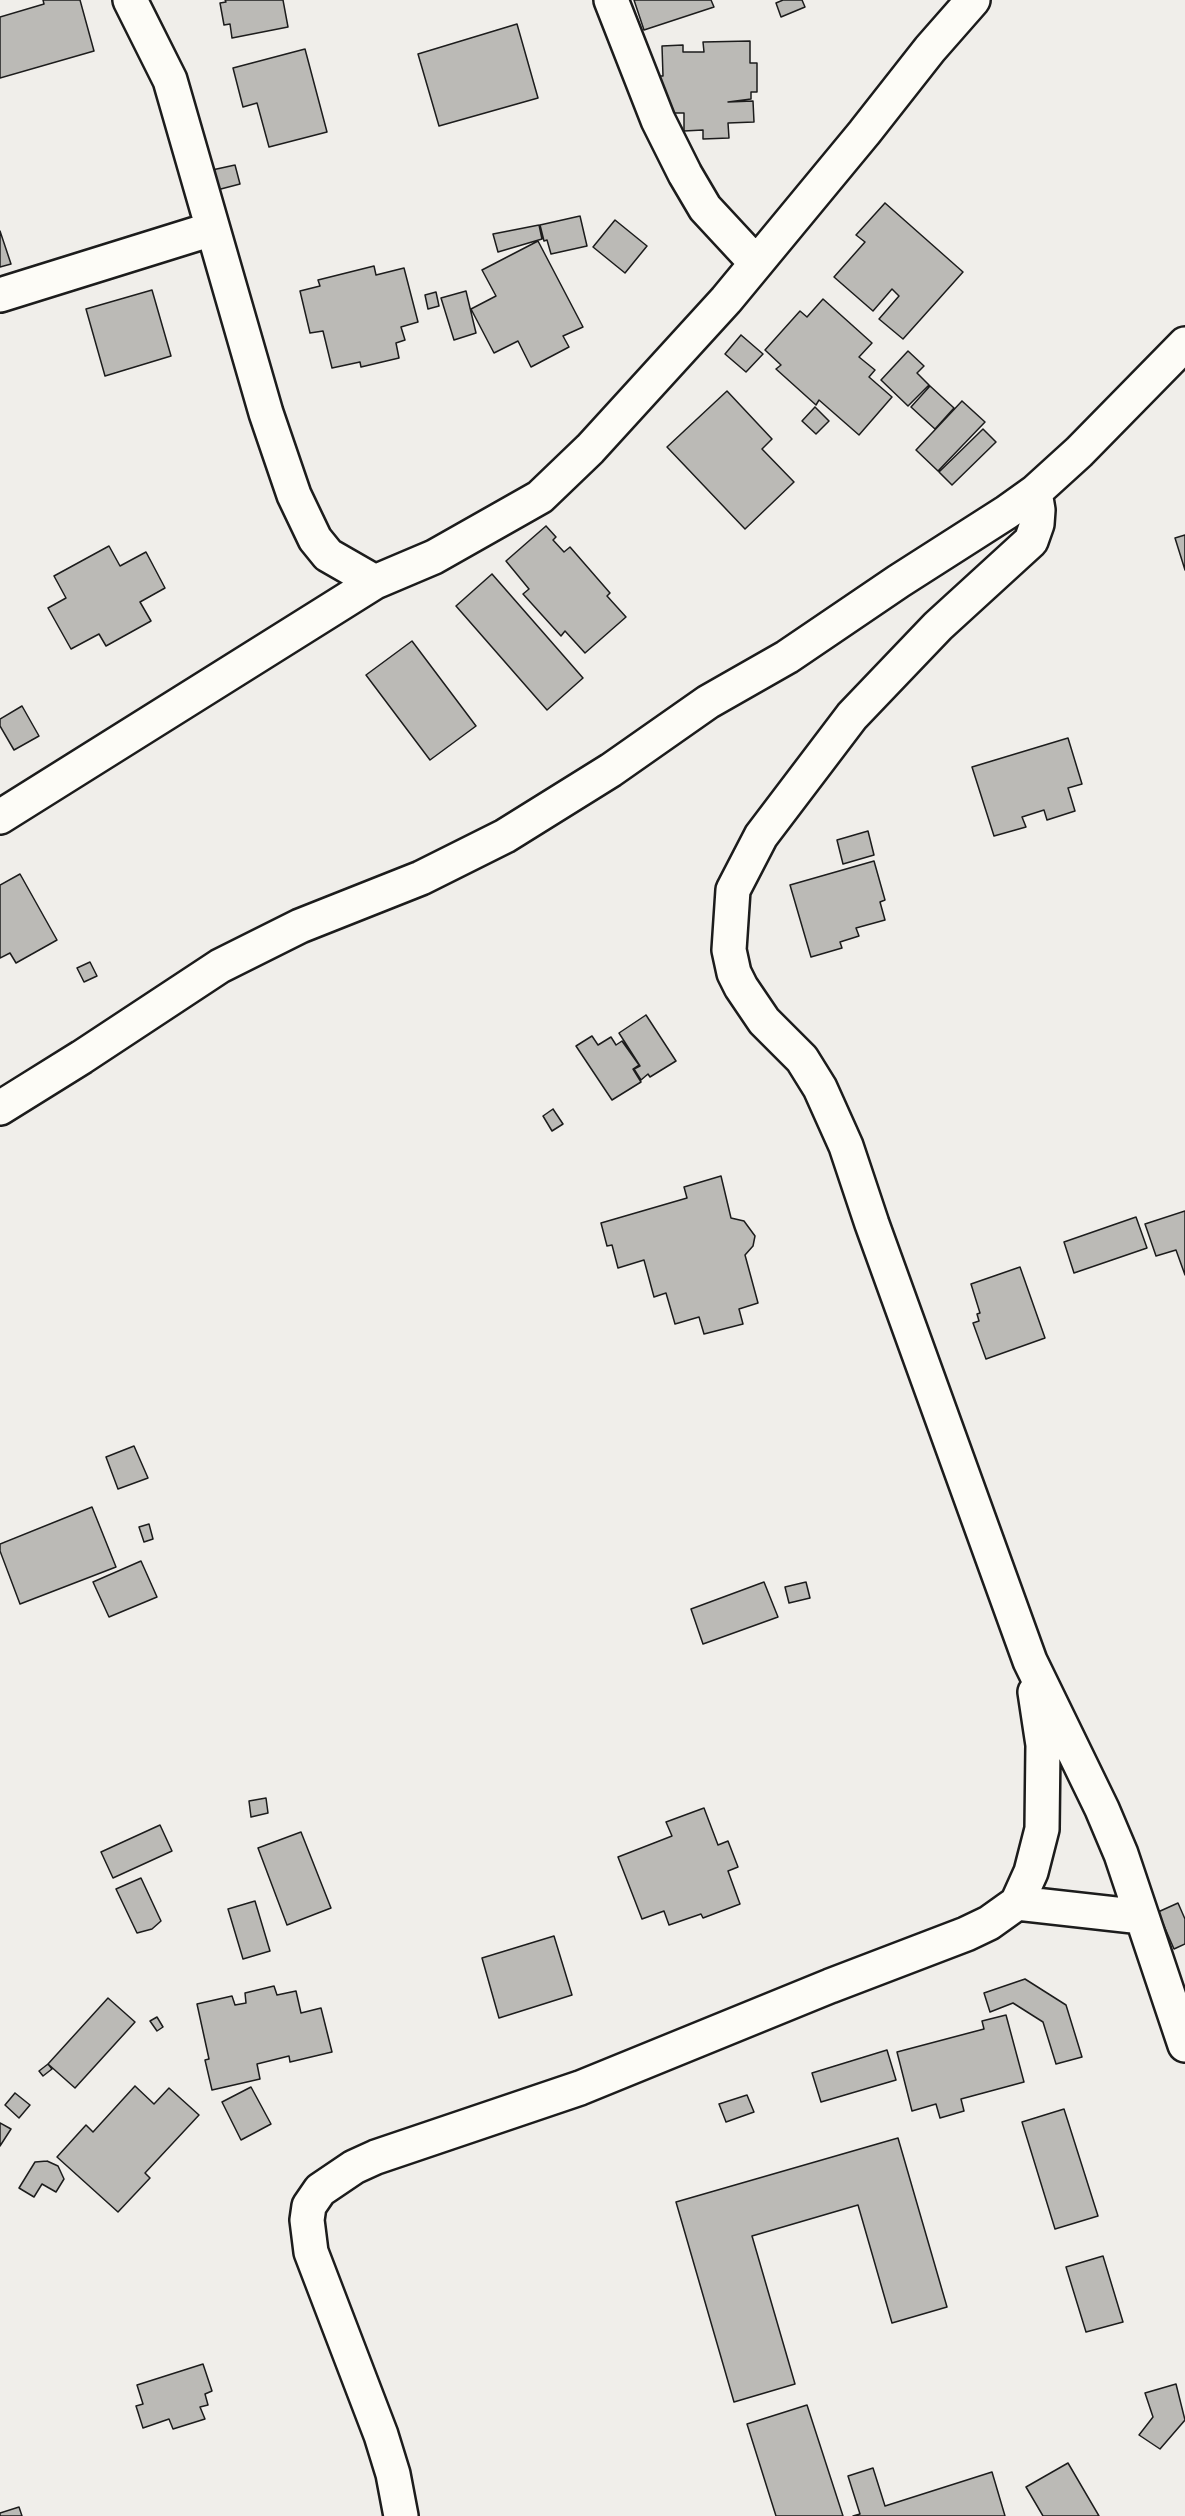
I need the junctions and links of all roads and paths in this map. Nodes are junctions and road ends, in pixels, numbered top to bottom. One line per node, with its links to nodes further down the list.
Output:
1 (130, 0): 4 (street)
2 (611, 0): 5 (street)
3 (973, 0): 5 (street)
4 (212, 229): 6 (street); 9 (street)
5 (756, 263): 9 (street)
6 (0, 295)
7 (1185, 344): 8 (street)
8 (1035, 492): 11 (street); 12 (street)
9 (375, 582): 10 (street)
10 (0, 817)
11 (0, 1108)
12 (1030, 1661): 13 (street); 14 (street)
13 (1017, 1904): 14 (street); 16 (street)
14 (1142, 1917): 15 (street)
15 (1185, 2045)
16 (401, 2516)

